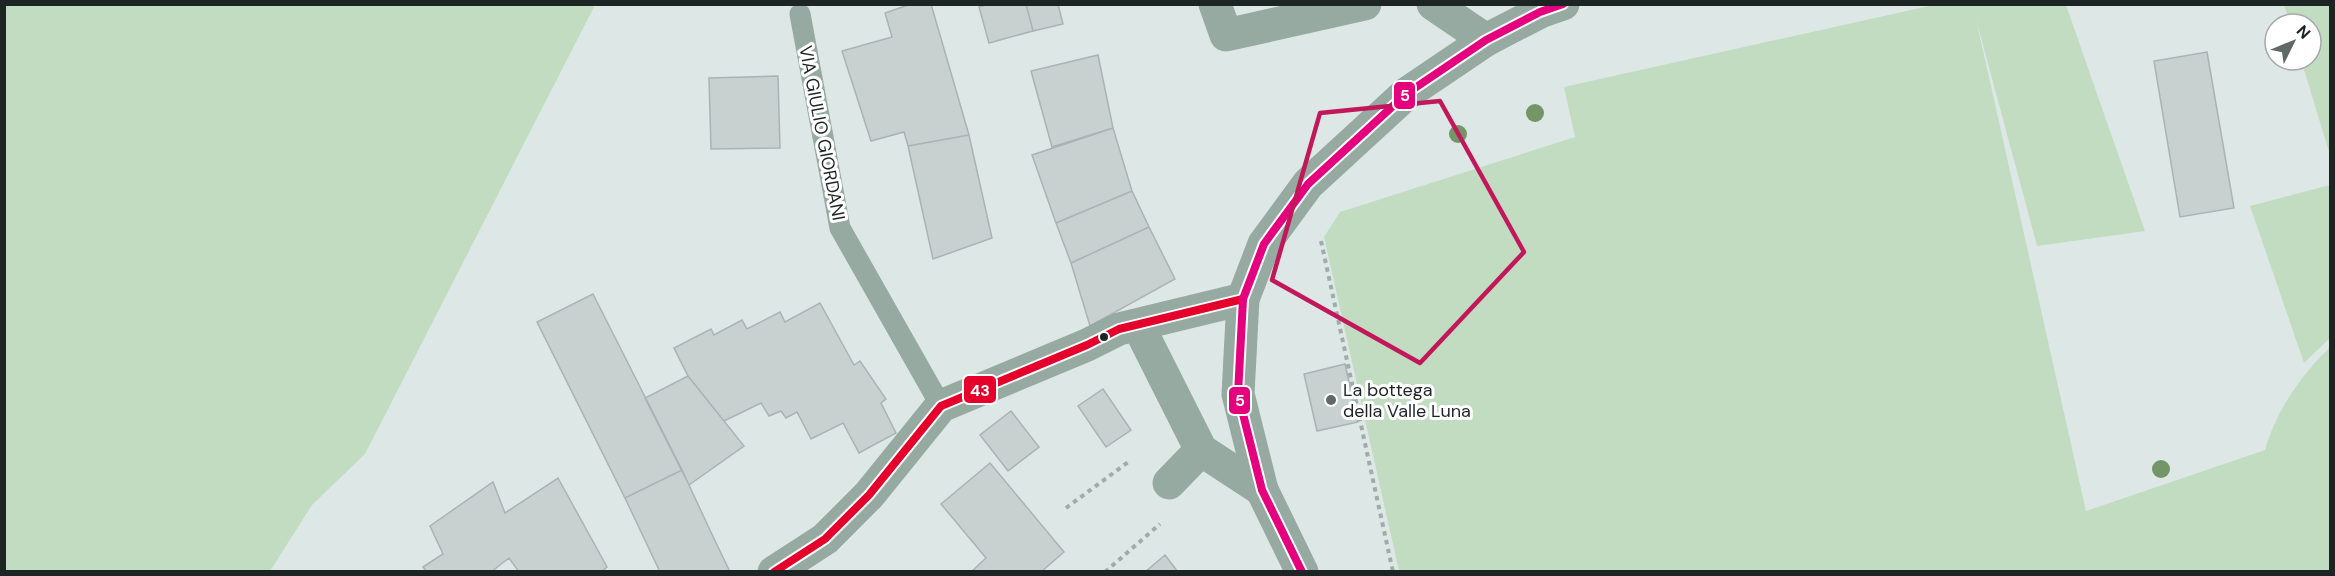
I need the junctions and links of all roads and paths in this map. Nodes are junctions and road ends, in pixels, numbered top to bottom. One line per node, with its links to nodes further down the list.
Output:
1 (1215, 4): 2 (street)
2 (1365, 4)
3 (1433, 4): 6 (street)
4 (1563, 4): 6 (street)
5 (800, 14): 10 (lane, VIA GIULIO GIORDANI)
6 (1486, 40): 8 (street)
7 (1320, 236): 20 (path)
8 (1243, 299): 9 (street); 14 (street)
9 (1138, 325): 10 (street); 11 (street)
10 (942, 406): 17 (street)
11 (1201, 450): 13 (street); 14 (street)
12 (1137, 455): 15 (path)
13 (1169, 483)
14 (1262, 490): 19 (street)
15 (1066, 508)
16 (1164, 521): 18 (path)
17 (774, 572)
18 (1105, 572)
19 (1302, 572)
20 (1394, 572)

